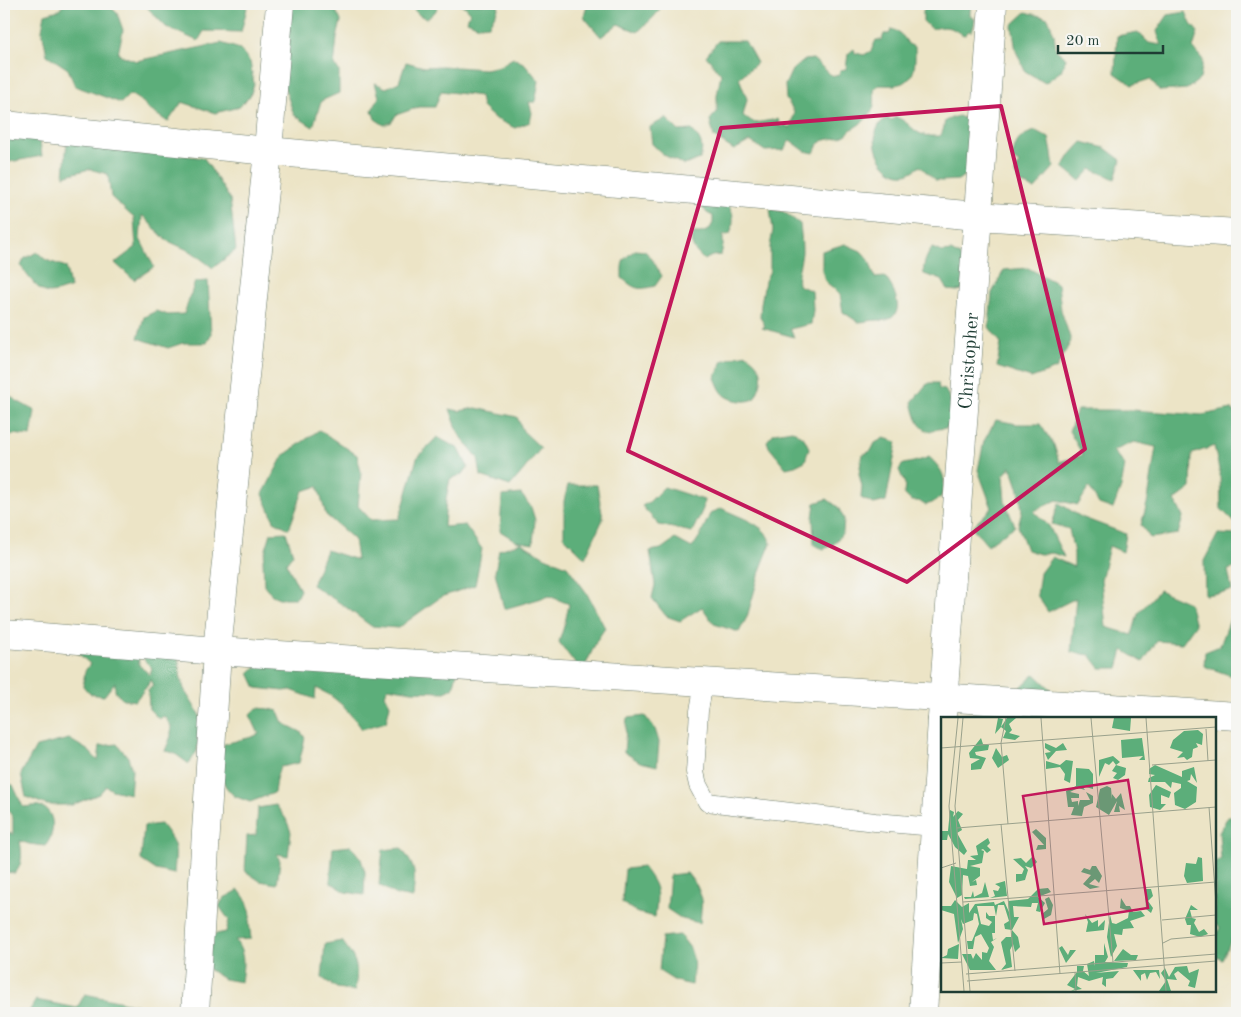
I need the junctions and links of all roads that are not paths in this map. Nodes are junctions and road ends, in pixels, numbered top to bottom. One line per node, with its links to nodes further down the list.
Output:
1 (280, 4): 4 (street)
2 (993, 4): 5 (street, Christopher)
3 (4, 125): 4 (street)
4 (268, 151): 5 (street); 8 (street)
5 (977, 216): 6 (street); 10 (street, Christopher)
6 (1237, 233)
7 (4, 634): 8 (street)
8 (217, 651): 9 (street); 14 (street)
9 (704, 682): 10 (street); 13 (lane)
10 (943, 712): 11 (street)
11 (1237, 716)
12 (941, 741): 13 (street, Christopher)
13 (935, 827): 15 (street, Christopher)
14 (195, 1013)
15 (923, 1013)

